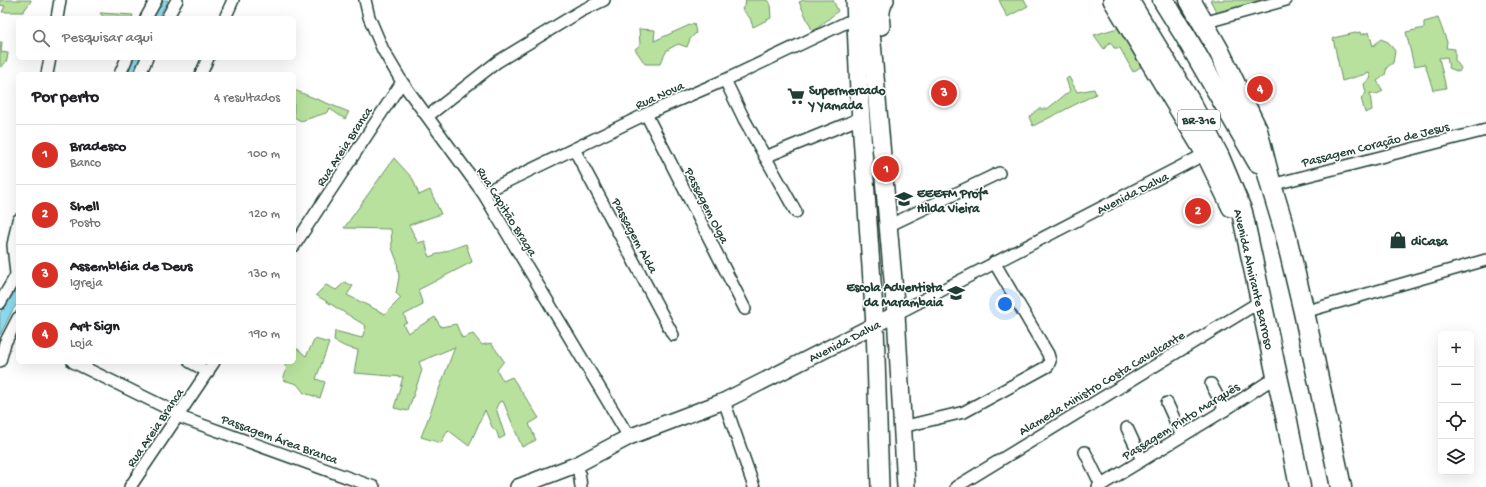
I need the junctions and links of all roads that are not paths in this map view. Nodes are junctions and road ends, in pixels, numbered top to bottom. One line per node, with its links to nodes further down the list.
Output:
1 (60, 0): 16 (street)
2 (156, 0): 17 (street)
3 (177, 0): 18 (street)
4 (233, 0): 19 (street)
5 (365, 0): 31 (street, Rua Capitão Braga)
6 (604, 0): 34 (street)
7 (843, 0): 20 (main road)
8 (855, 0): 32 (main road)
9 (871, 0): 38 (main road)
10 (885, 0): 38 (main road)
11 (1112, 0): 39 (main road)
12 (1128, 0): 48 (highway, Avenida Almirante Barroso / BR-316)
13 (1163, 0): 42 (highway, BR-316)
14 (1190, 0): 21 (highway, BR-316)
15 (1286, 0): 21 (street)
16 (57, 16)
17 (147, 16)
18 (168, 16)
19 (226, 16)
20 (847, 22): 30 (street, Rua Nova); 32 (main road)
21 (1203, 23): 42 (highway, BR-316)
22 (50, 60): 26 (street)
23 (126, 60): 27 (street)
24 (146, 60): 28 (street)
25 (207, 60): 29 (street)
26 (47, 72)
27 (121, 72)
28 (141, 72)
29 (202, 72)
30 (725, 80): 33 (street, Rua Nova); 40 (street)
31 (402, 82): 34 (street, Rua Capitão Braga); 47 (street, Rua Areia Branca)
32 (859, 91): 35 (main road)
33 (646, 114): 37 (street, Rua Nova); 55 (street, Passagem Olga)
34 (428, 116): 43 (street, Rua Capitão Braga)
35 (861, 118): 40 (street); 58 (main road)
36 (1486, 130): 42 (street, Passagem Coração de Jesus)
37 (574, 149): 43 (street, Rua Nova); 60 (street, Passagem Alda)
38 (882, 154): 45 (main road)
39 (1205, 154): 48 (main road); 50 (street, Avenida Dalva)
40 (765, 157): 44 (street)
41 (999, 173): 45 (street)
42 (1271, 185): 56 (highway, BR-316)
43 (483, 193): 75 (street, Rua Capitão Braga)
44 (796, 212)
45 (888, 226): 57 (main road)
46 (16, 230): 51 (street)
47 (296, 239)
48 (1250, 250): 53 (highway, Avenida Almirante Barroso / BR-316)
49 (1486, 260): 56 (street)
50 (994, 262): 57 (street, Avenida Dalva); 72 (street)
51 (16, 266)
52 (16, 275): 54 (street)
53 (1261, 301): 66 (highway, Avenida Almirante Barroso / BR-316); 87 (street, Alameda Ministro Costa Cavalcante)
54 (0, 303)
55 (745, 309)
56 (1304, 312): 89 (highway, BR-316)
57 (896, 314): 58 (street, Avenida Dalva); 72 (main road)
58 (875, 325): 68 (street, Avenida Dalva); 85 (main road)
59 (14, 334): 61 (street)
60 (673, 335)
61 (0, 360)
62 (76, 364): 71 (street, Passagem Área Branca)
63 (194, 364): 65 (street)
64 (213, 364): 65 (street, Rua Areia Branca)
65 (208, 372): 71 (street, Rua Areia Branca)
66 (1276, 376): 70 (street, Passagem Pinto Marquês); 88 (highway, Avenida Almirante Barroso / BR-316)
67 (1211, 384): 70 (street)
68 (724, 401): 75 (street, Avenida Dalva); 84 (street)
69 (1167, 403): 74 (street)
70 (1225, 410): 74 (street, Passagem Pinto Marquês)
71 (178, 415): 80 (street, Rua Areia Branca); 81 (street, Passagem Área Branca)
72 (902, 427): 86 (main road)
73 (1127, 428): 77 (street)
74 (1182, 436): 77 (street, Passagem Pinto Marquês)
75 (629, 437): 78 (street, Avenida Dalva)
76 (1085, 452): 79 (street)
77 (1142, 460): 79 (street, Passagem Pinto Marquês)
78 (578, 464): 82 (street, Avenida Dalva); 83 (street)
79 (1099, 486)
80 (130, 487)
81 (374, 487)
82 (518, 487)
83 (581, 487)
84 (754, 487)
85 (880, 487)
86 (906, 487)
87 (956, 487)
88 (1300, 487)
89 (1341, 487)

